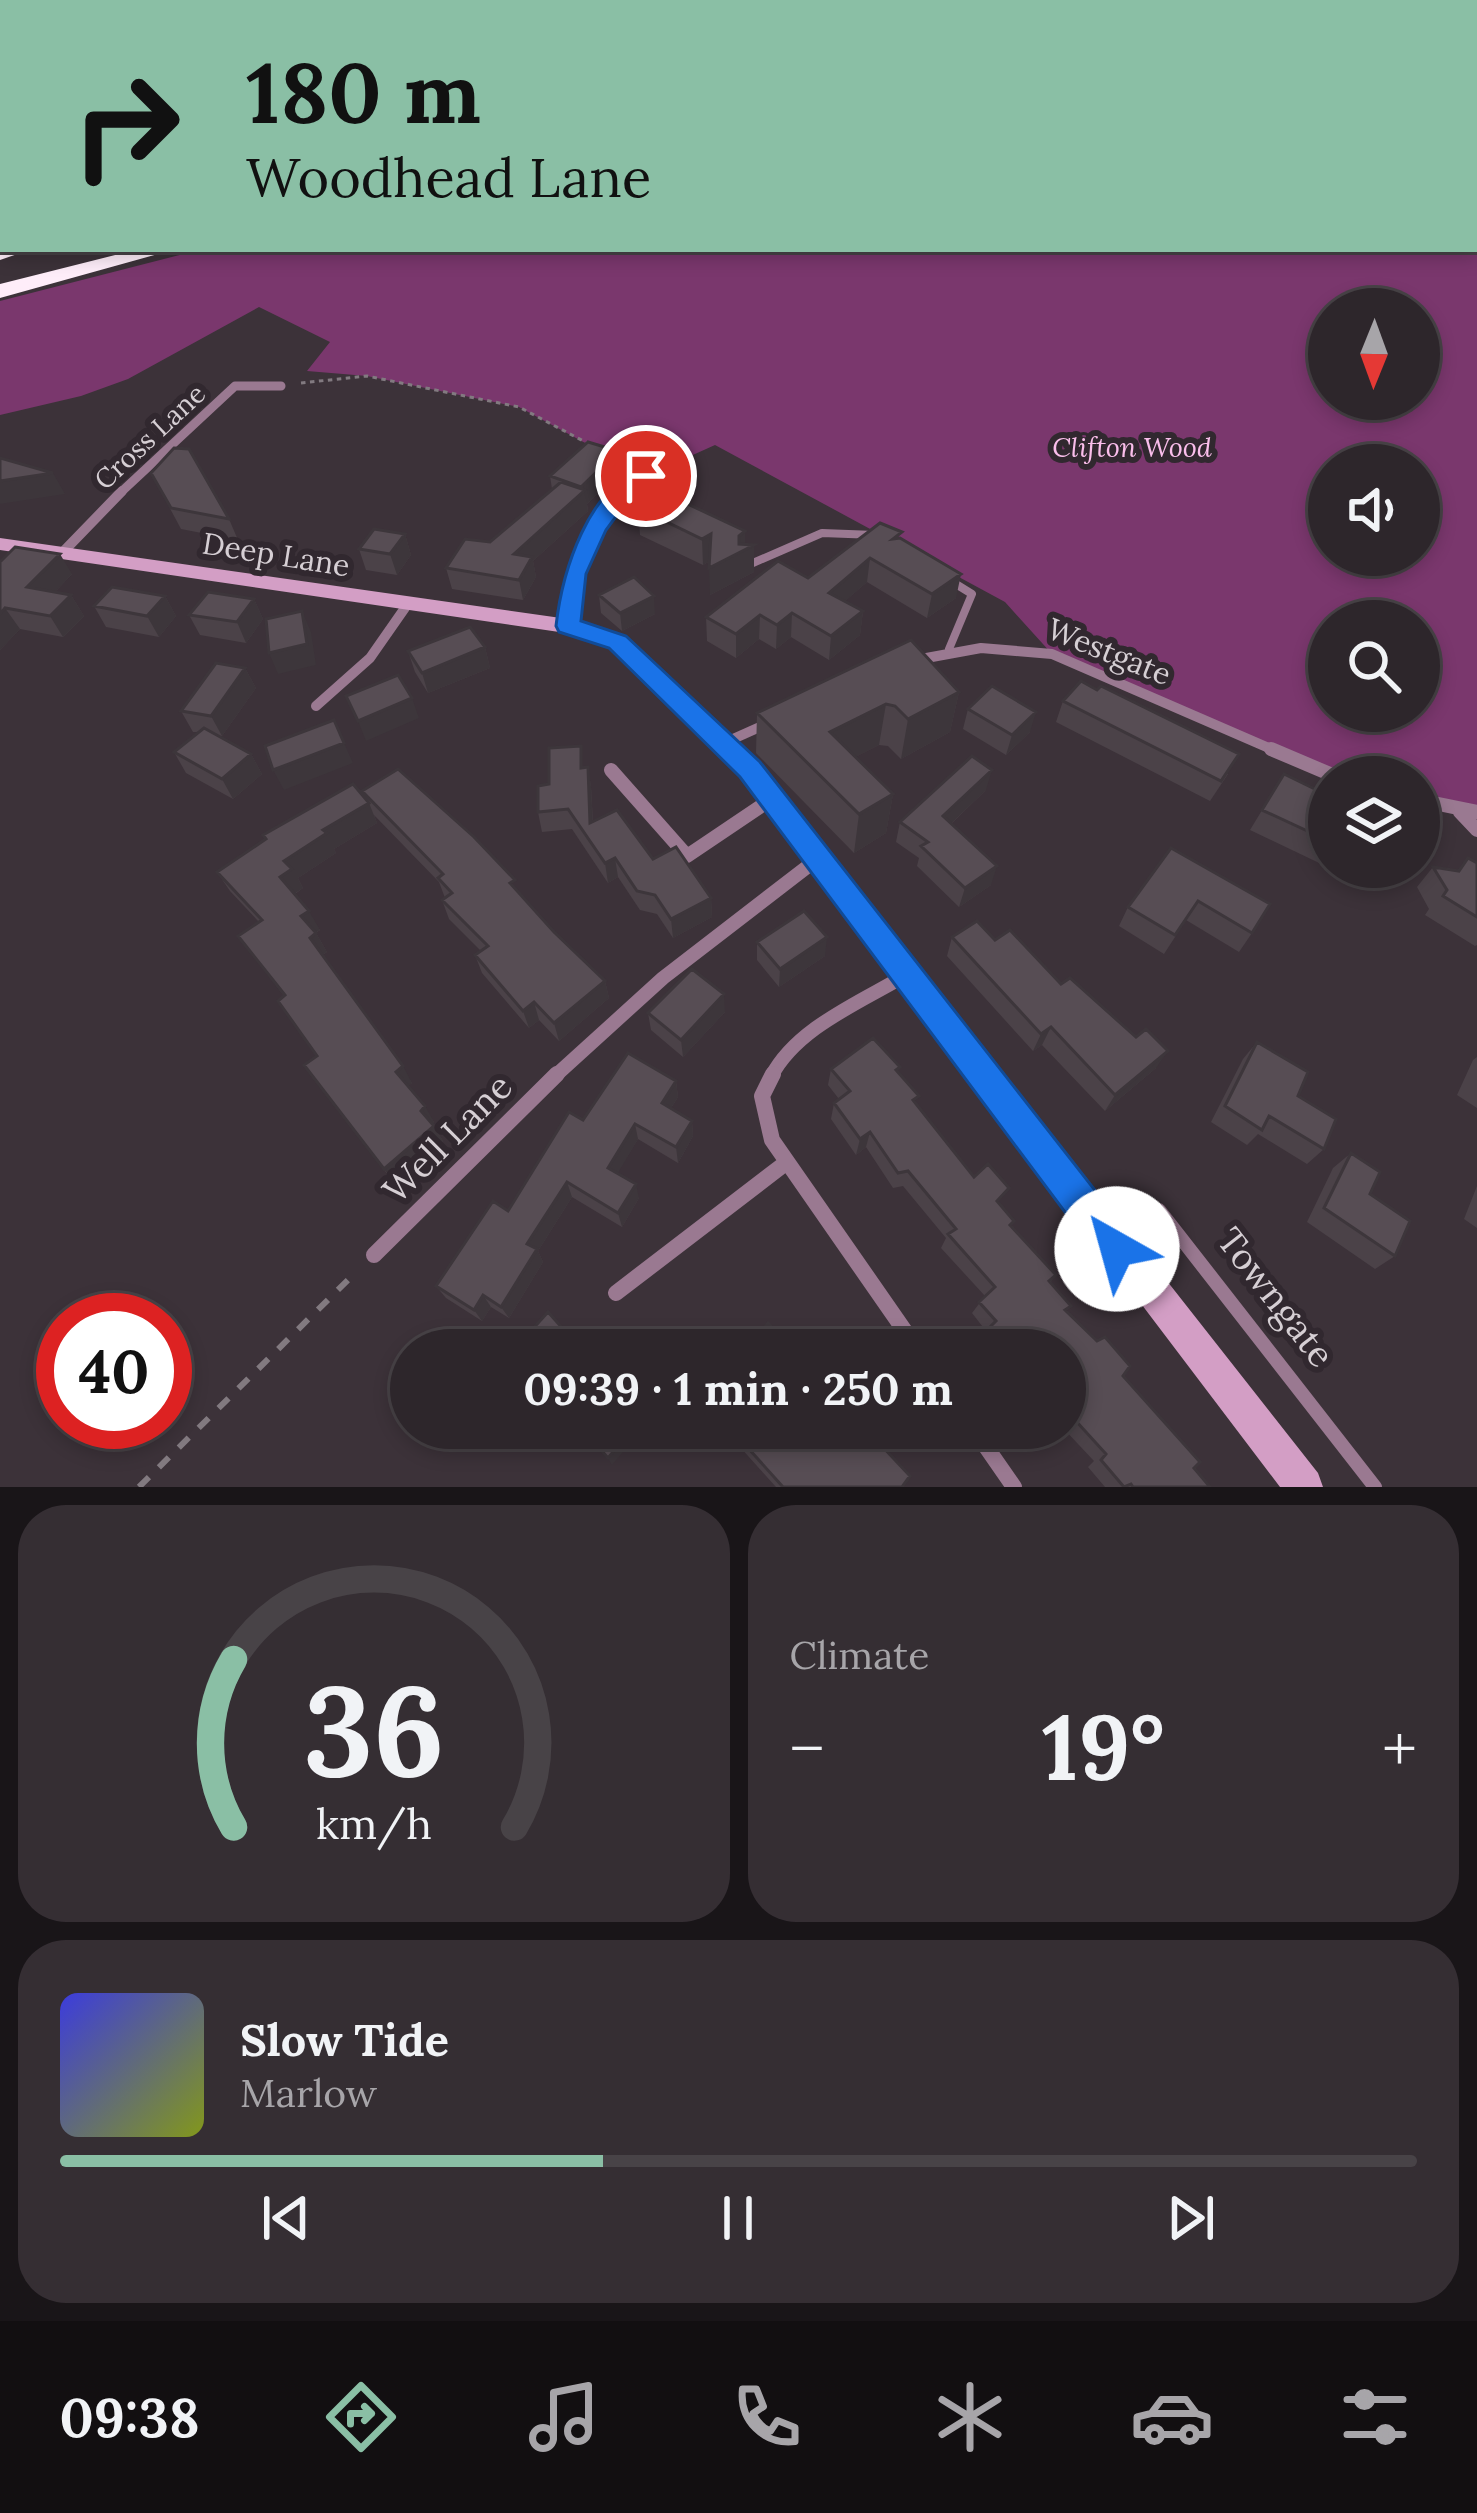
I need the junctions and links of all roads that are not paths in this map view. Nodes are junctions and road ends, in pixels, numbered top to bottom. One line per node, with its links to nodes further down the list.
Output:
1 (77, 252): 3 (highway)
2 (153, 252): 4 (highway)
3 (0, 272)
4 (0, 291)
5 (281, 386): 10 (street, Cross Lane)
6 (688, 465): 7 (lane)
7 (632, 480): 14 (street)
8 (0, 544): 10 (street, Deep Lane)
9 (894, 547): 11 (lane)
10 (63, 552): 13 (street, Deep Lane)
11 (746, 566)
12 (933, 570): 15 (lane)
13 (407, 605): 14 (street); 18 (street)
14 (568, 626): 20 (street)
15 (949, 650): 16 (street, Westgate); 21 (street, Westgate)
16 (904, 662): 17 (lane)
17 (924, 676)
18 (316, 706)
19 (788, 714): 20 (street)
20 (722, 744): 23 (street)
21 (1308, 765)
22 (611, 770): 23 (street)
23 (772, 798): 28 (street)
24 (1440, 806): 25 (street)
25 (1460, 812): 26 (street); 27 (street)
26 (1477, 812)
27 (1477, 830)
28 (821, 856): 29 (street); 32 (street, Well Lane)
29 (907, 975): 30 (street); 31 (street)
30 (787, 1162): 33 (street); 34 (street)
31 (1090, 1215): 37 (street); 38 (lane, Towngate)
32 (374, 1255)
33 (616, 1293)
34 (903, 1329)
35 (988, 1449): 36 (street)
36 (1014, 1487)
37 (1304, 1487)
38 (1375, 1487)

